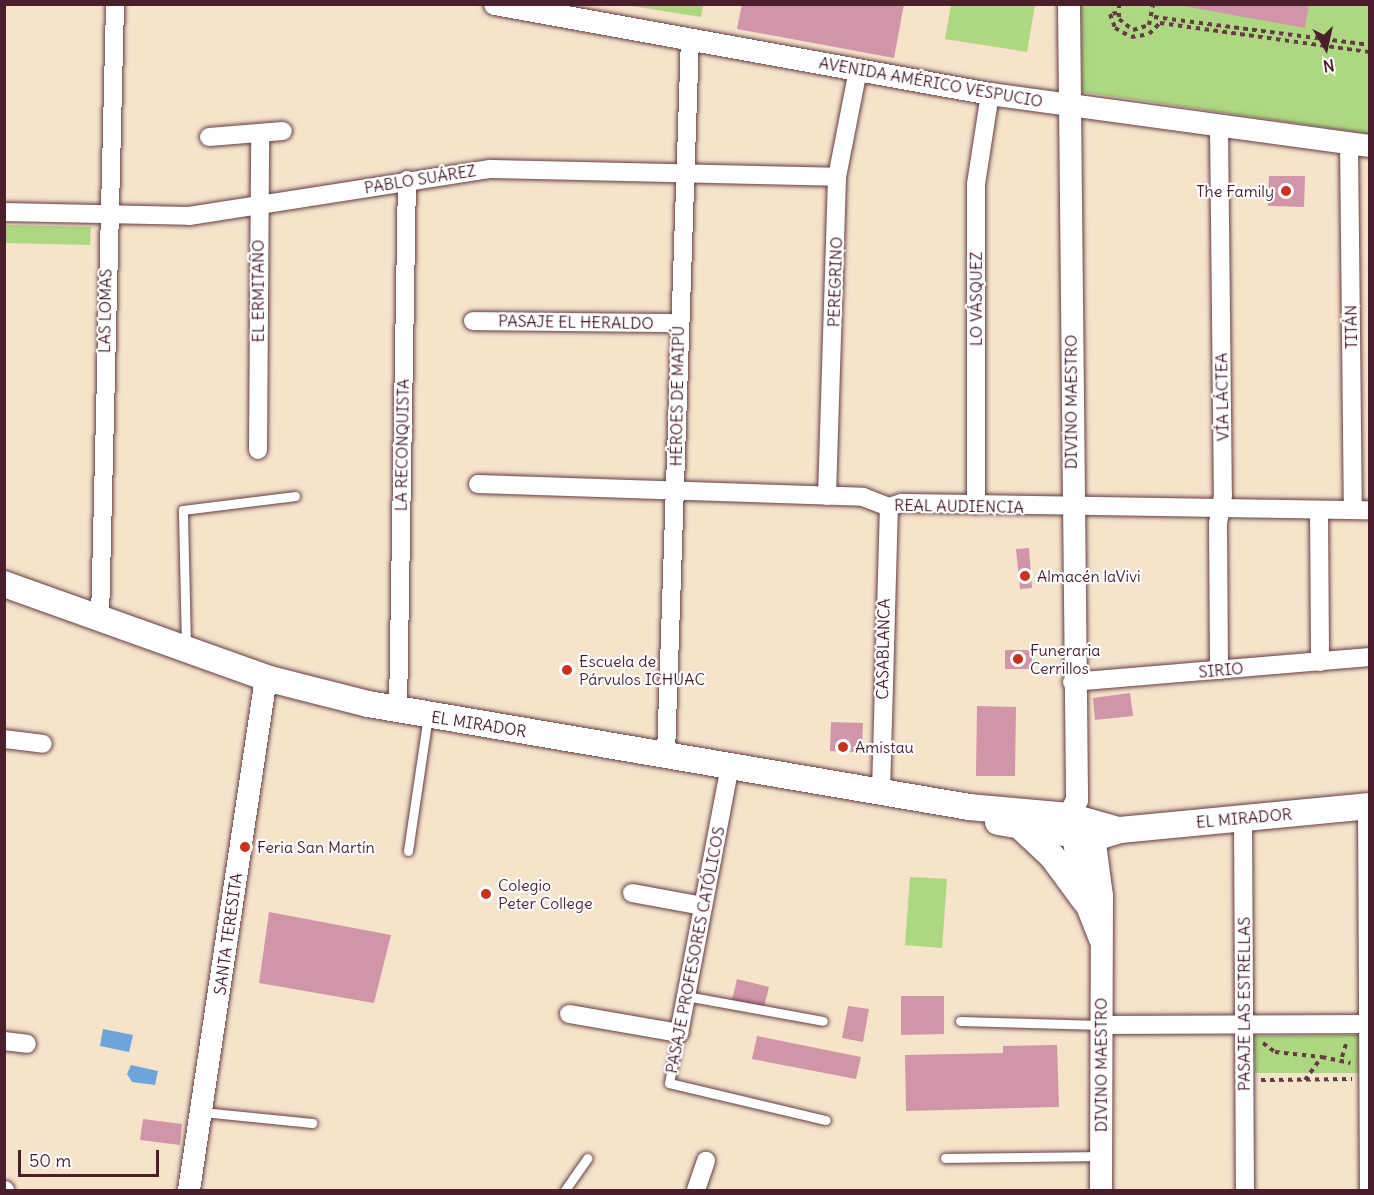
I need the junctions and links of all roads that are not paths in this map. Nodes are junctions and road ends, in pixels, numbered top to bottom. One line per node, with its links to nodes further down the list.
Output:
1 (115, 4): 18 (street, LAS LOMAS)
2 (495, 4): 4 (street, AVENIDA AMÉRICO VESPUCIO)
3 (1069, 4): 7 (street, DIVINO MAESTRO)
4 (690, 39): 5 (street, AVENIDA AMÉRICO VESPUCIO); 13 (street, HÉROES DE MAIPÚ)
5 (858, 70): 6 (street, AVENIDA AMÉRICO VESPUCIO); 14 (street, PEREGRINO)
6 (990, 94): 7 (street, AVENIDA AMÉRICO VESPUCIO); 26 (street, LO VÁSQUEZ)
7 (1070, 105): 8 (street, AVENIDA AMÉRICO VESPUCIO); 28 (street, DIVINO MAESTRO)
8 (1219, 125): 12 (street, AVENIDA AMÉRICO VESPUCIO); 29 (street, VÍA LÁCTEA)
9 (283, 131): 10 (street)
10 (260, 133): 11 (street); 16 (street, EL ERMITAÑO)
11 (209, 137)
12 (1359, 145): 31 (street, TITÁN)
13 (684, 176): 14 (street, PABLO SUÁREZ); 15 (street, PABLO SUÁREZ); 20 (street, HÉROES DE MAIPÚ)
14 (837, 177): 25 (street, PEREGRINO)
15 (407, 180): 16 (street, PABLO SUÁREZ); 40 (street, LA RECONQUISTA)
16 (259, 206): 18 (street, PABLO SUÁREZ); 21 (street, EL ERMITAÑO)
17 (4, 212): 18 (street, PABLO SUÁREZ)
18 (110, 216): 33 (street, LAS LOMAS)
19 (473, 321): 20 (street, PASAJE EL HERALDO)
20 (678, 323): 23 (street, HÉROES DE MAIPÚ)
21 (258, 450)
22 (478, 484): 23 (street, REAL AUDIENCIA)
23 (674, 491): 25 (street, REAL AUDIENCIA); 44 (street, HÉROES DE MAIPÚ)
24 (295, 496): 34 (lane)
25 (827, 496): 27 (street, REAL AUDIENCIA)
26 (976, 505): 27 (street, REAL AUDIENCIA); 28 (street, REAL AUDIENCIA)
27 (889, 507): 46 (street, CASABLANCA)
28 (1072, 508): 29 (street, REAL AUDIENCIA); 39 (street, DIVINO MAESTRO)
29 (1221, 509): 30 (street, REAL AUDIENCIA); 37 (street, VÍA LÁCTEA)
30 (1319, 510): 31 (street, REAL AUDIENCIA); 36 (street)
31 (1361, 510)
32 (4, 584): 33 (main road, EL MIRADOR)
33 (100, 619): 34 (main road, EL MIRADOR)
34 (186, 650): 38 (main road, EL MIRADOR)
35 (1370, 657): 36 (street, SIRIO)
36 (1320, 662): 37 (street, SIRIO)
37 (1219, 670): 39 (street, SIRIO)
38 (266, 678): 40 (main road, EL MIRADOR); 68 (street, SANTA TERESITA)
39 (1072, 682): 50 (street, DIVINO MAESTRO)
40 (398, 709): 41 (main road, EL MIRADOR)
41 (428, 715): 44 (main road, EL MIRADOR); 52 (lane)
42 (4, 739): 43 (street)
43 (43, 744)
44 (666, 754): 45 (main road, EL MIRADOR)
45 (730, 765): 46 (main road, EL MIRADOR); 55 (street, PASAJE PROFESORES CATÓLICOS)
46 (881, 791): 48 (main road, EL MIRADOR)
47 (1368, 806): 49 (main road, EL MIRADOR); 61 (street)
48 (969, 807): 50 (main road, EL MIRADOR); 51 (main road, EL MIRADOR)
49 (1243, 818): 50 (main road, EL MIRADOR); 64 (street, PASAJE LAS ESTRELLAS)
50 (1087, 824): 51 (main road, EL MIRADOR); 54 (street, DIVINO MAESTRO); 56 (street, DIVINO MAESTRO)
51 (1024, 830): 54 (main road)
52 (408, 851)
53 (632, 894): 55 (street)
54 (1085, 901): 56 (street, DIVINO MAESTRO)
55 (703, 906): 57 (street, PASAJE PROFESORES CATÓLICOS)
56 (1100, 939): 62 (street, DIVINO MAESTRO)
57 (686, 996): 59 (lane); 63 (street, PASAJE PROFESORES CATÓLICOS)
58 (570, 1014): 63 (street)
59 (823, 1021)
60 (960, 1021): 62 (lane)
61 (1368, 1024): 64 (street); 67 (street)
62 (1101, 1025): 64 (street); 71 (street, DIVINO MAESTRO)
63 (679, 1033): 69 (lane, PASAJE PROFESORES CATÓLICOS)
64 (1253, 1035): 79 (street, PASAJE LAS ESTRELLAS)
65 (4, 1041): 66 (street)
66 (27, 1044)
67 (1368, 1087): 80 (street)
68 (202, 1112): 70 (lane); 75 (street, SANTA TERESITA)
69 (826, 1120)
70 (312, 1123)
71 (1101, 1156): 73 (lane); 78 (street, DIVINO MAESTRO)
72 (587, 1158): 76 (lane)
73 (945, 1158)
74 (706, 1161): 77 (street)
75 (189, 1191)
76 (565, 1191)
77 (696, 1191)
78 (1101, 1191)
79 (1245, 1191)
80 (1369, 1191)

